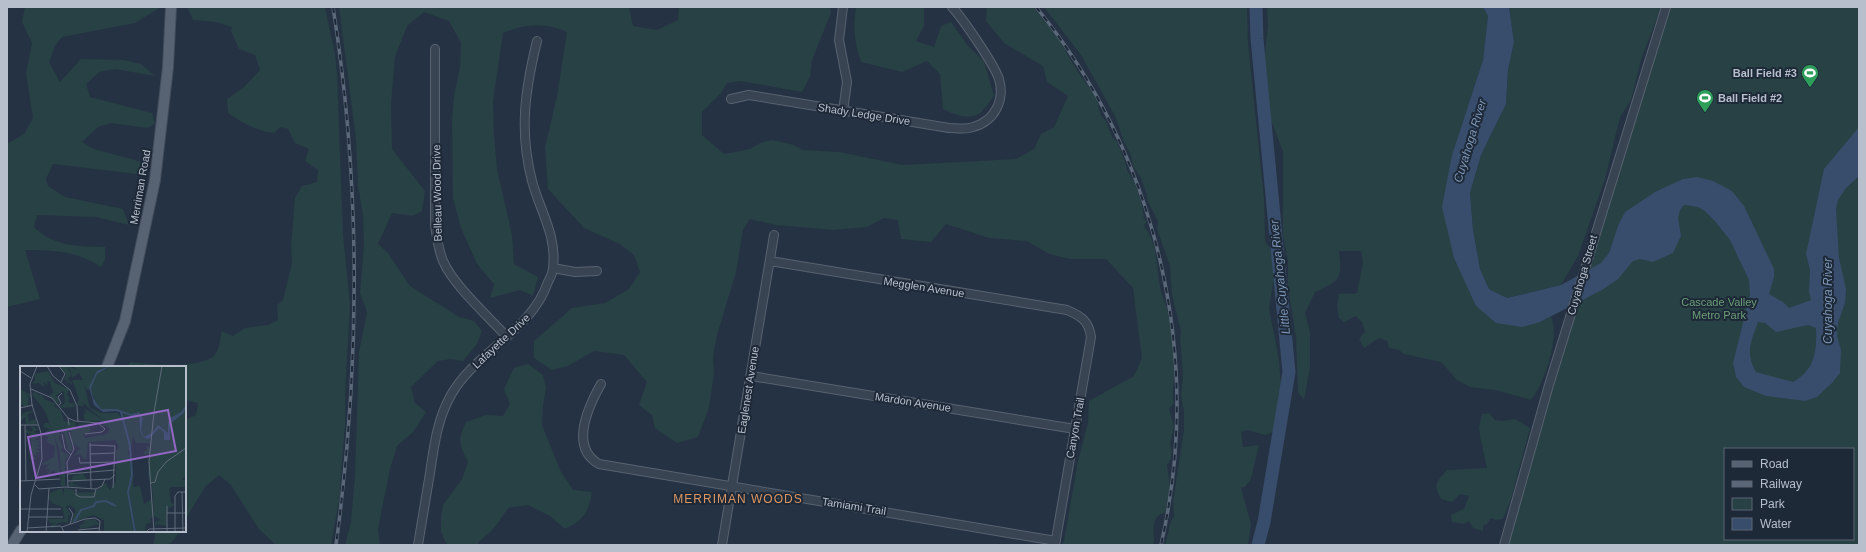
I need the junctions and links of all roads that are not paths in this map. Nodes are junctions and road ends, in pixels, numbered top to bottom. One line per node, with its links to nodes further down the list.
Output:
1 (171, 7): 15 (main road, Merriman Road)
2 (843, 7): 8 (street)
3 (952, 7): 8 (street, Shady Ledge Drive)
4 (1666, 7): 25 (street, Cuyahoga Street)
5 (537, 41): 11 (street, Lafayette Drive)
6 (436, 49): 14 (street, Belleau Wood Drive)
7 (731, 99): 8 (street, Shady Ledge Drive)
8 (843, 110)
9 (774, 235): 10 (street, Eaglenest Avenue)
10 (770, 261): 13 (street, Megglen Avenue); 16 (street, Eaglenest Avenue)
11 (553, 268): 12 (street); 14 (street, Lafayette Drive)
12 (598, 271)
13 (1078, 315): 18 (street, Canyon Trail)
14 (507, 337): 23 (street, Lafayette Drive)
15 (107, 366)
16 (751, 376): 18 (street, Mardon Avenue); 19 (street, Eaglenest Avenue)
17 (600, 384): 19 (street, Tamiami Trail)
18 (1075, 429): 21 (street, Canyon Trail)
19 (731, 486): 21 (street, Tamiami Trail); 24 (street, Eaglenest Avenue)
20 (20, 532): 22 (main road)
21 (1055, 543)
22 (12, 545)
23 (418, 545)
24 (722, 545)
25 (1504, 545)

